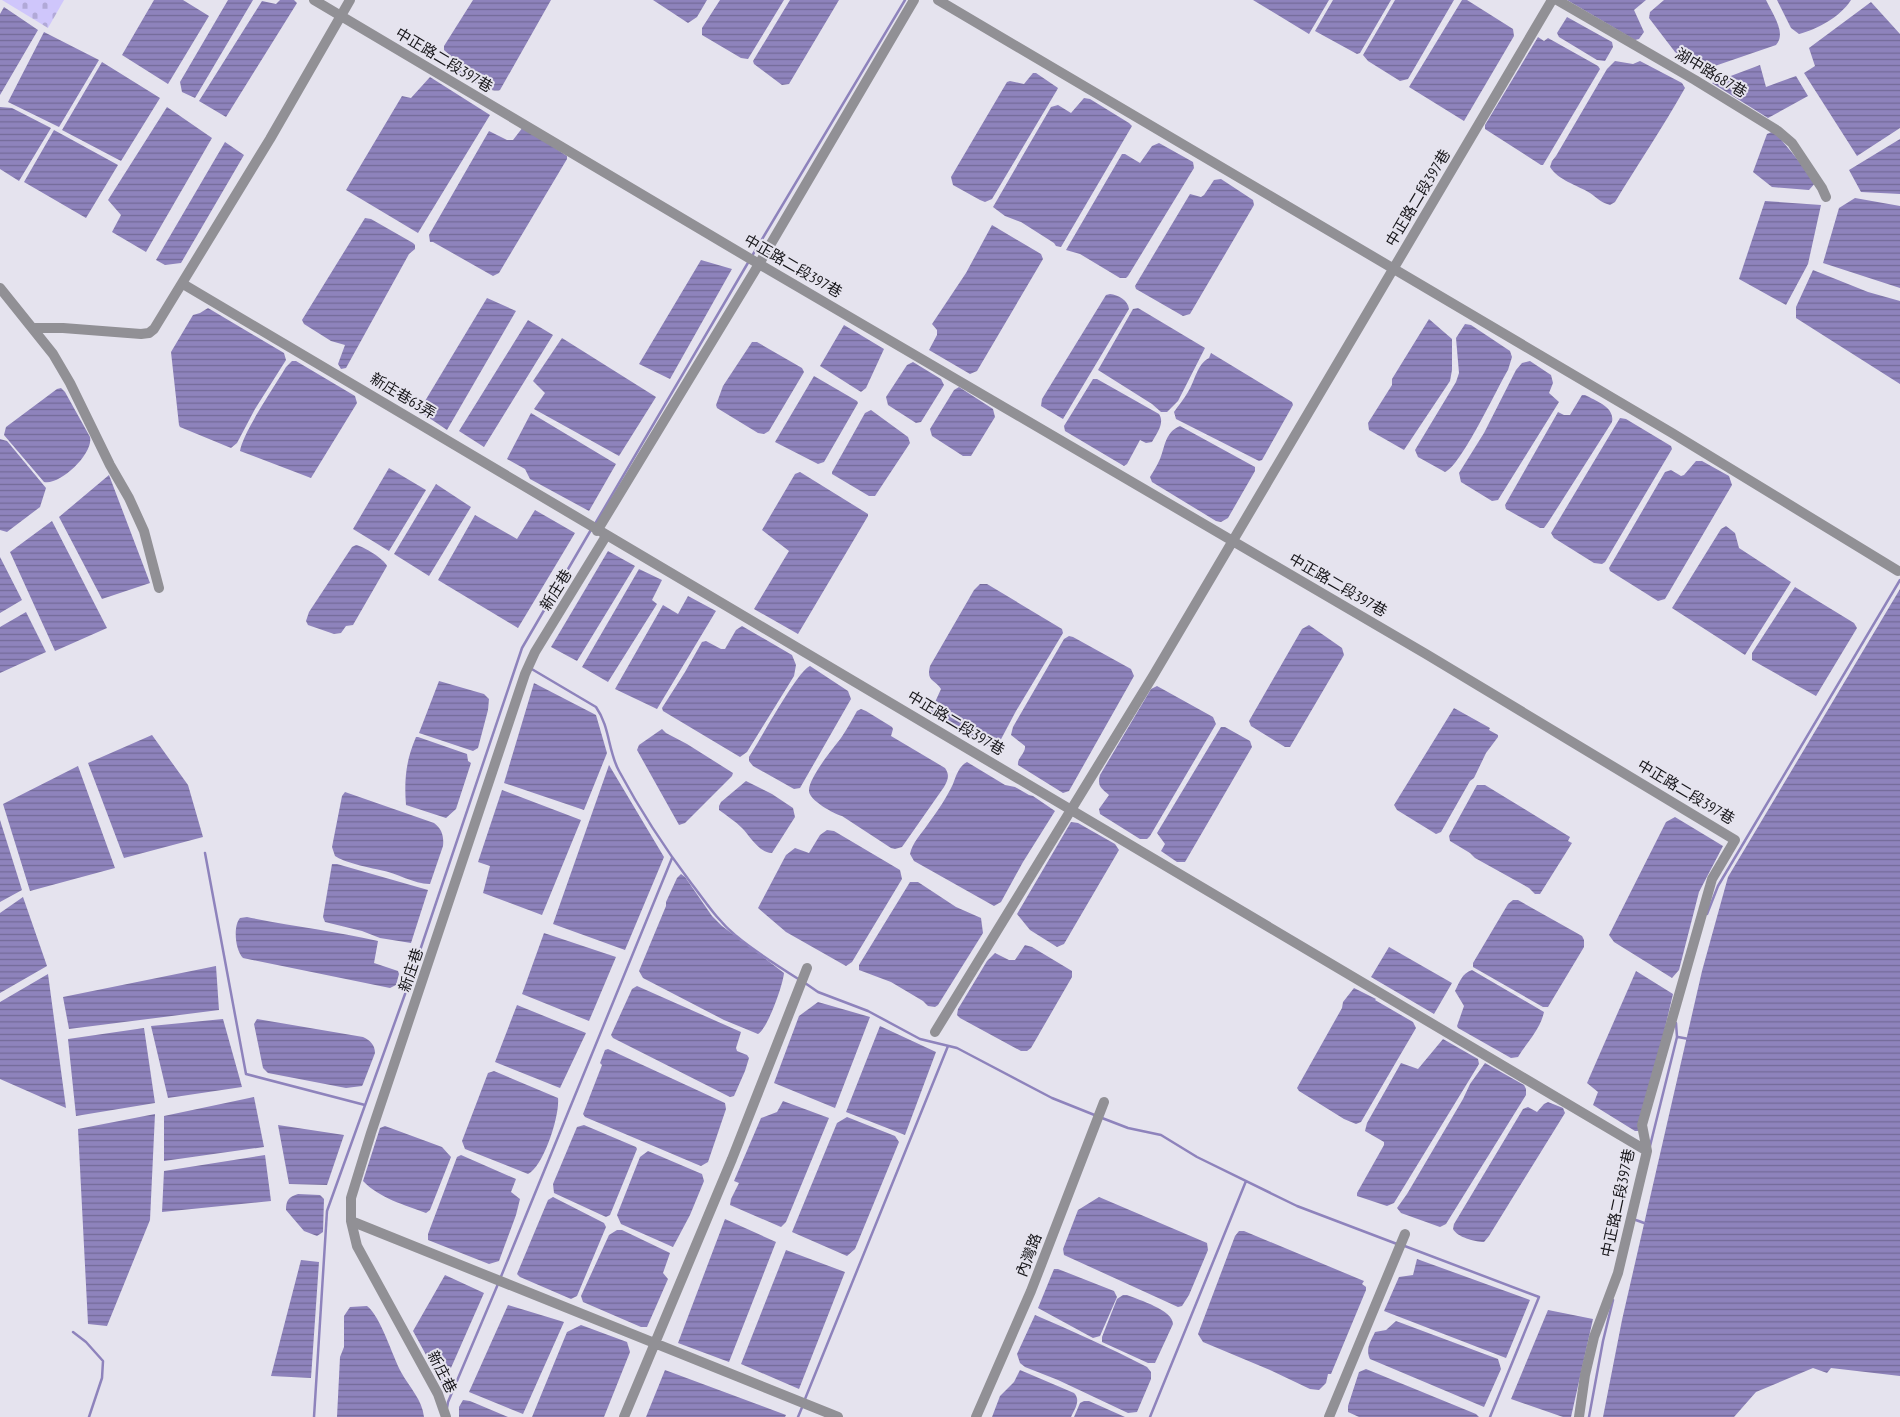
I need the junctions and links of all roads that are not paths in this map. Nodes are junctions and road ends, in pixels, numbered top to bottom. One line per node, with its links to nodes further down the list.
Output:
1 (314, 0): 7 (street, 中正路二段397巷)
2 (350, 0): 7 (street)
3 (914, 0): 9 (street, 新庄巷)
4 (938, 0): 10 (street)
5 (1552, 0): 10 (street, 中正路二段397巷)
6 (1556, 0): 8 (street, 湖中路687巷)
7 (340, 16): 9 (street, 中正路二段397巷); 11 (street)
8 (1826, 197)
9 (759, 264): 14 (street, 新庄巷); 15 (street, 中正路二段397巷)
10 (1394, 268): 15 (street, 中正路二段397巷); 16 (street)
11 (183, 284): 13 (street); 14 (street, 新庄巷63弄)
12 (0, 288): 13 (street)
13 (33, 328): 17 (street)
14 (602, 533): 18 (street, 中正路二段397巷); 23 (street, 新庄巷)
15 (1232, 540): 18 (street, 中正路二段397巷); 22 (street, 中正路二段397巷)
16 (1898, 571)
17 (159, 588)
18 (1071, 809): 20 (street); 22 (street)
19 (807, 968): 25 (street)
20 (935, 1032)
21 (1104, 1102): 29 (street, 內灣路)
22 (1647, 1151): 31 (street, 中正路二段397巷)
23 (351, 1221): 25 (street); 26 (street, 新庄巷)
24 (1405, 1234): 30 (street)
25 (654, 1344): 27 (street); 28 (street)
26 (446, 1417)
27 (624, 1417)
28 (838, 1417)
29 (976, 1417)
30 (1329, 1417)
31 (1579, 1417)

